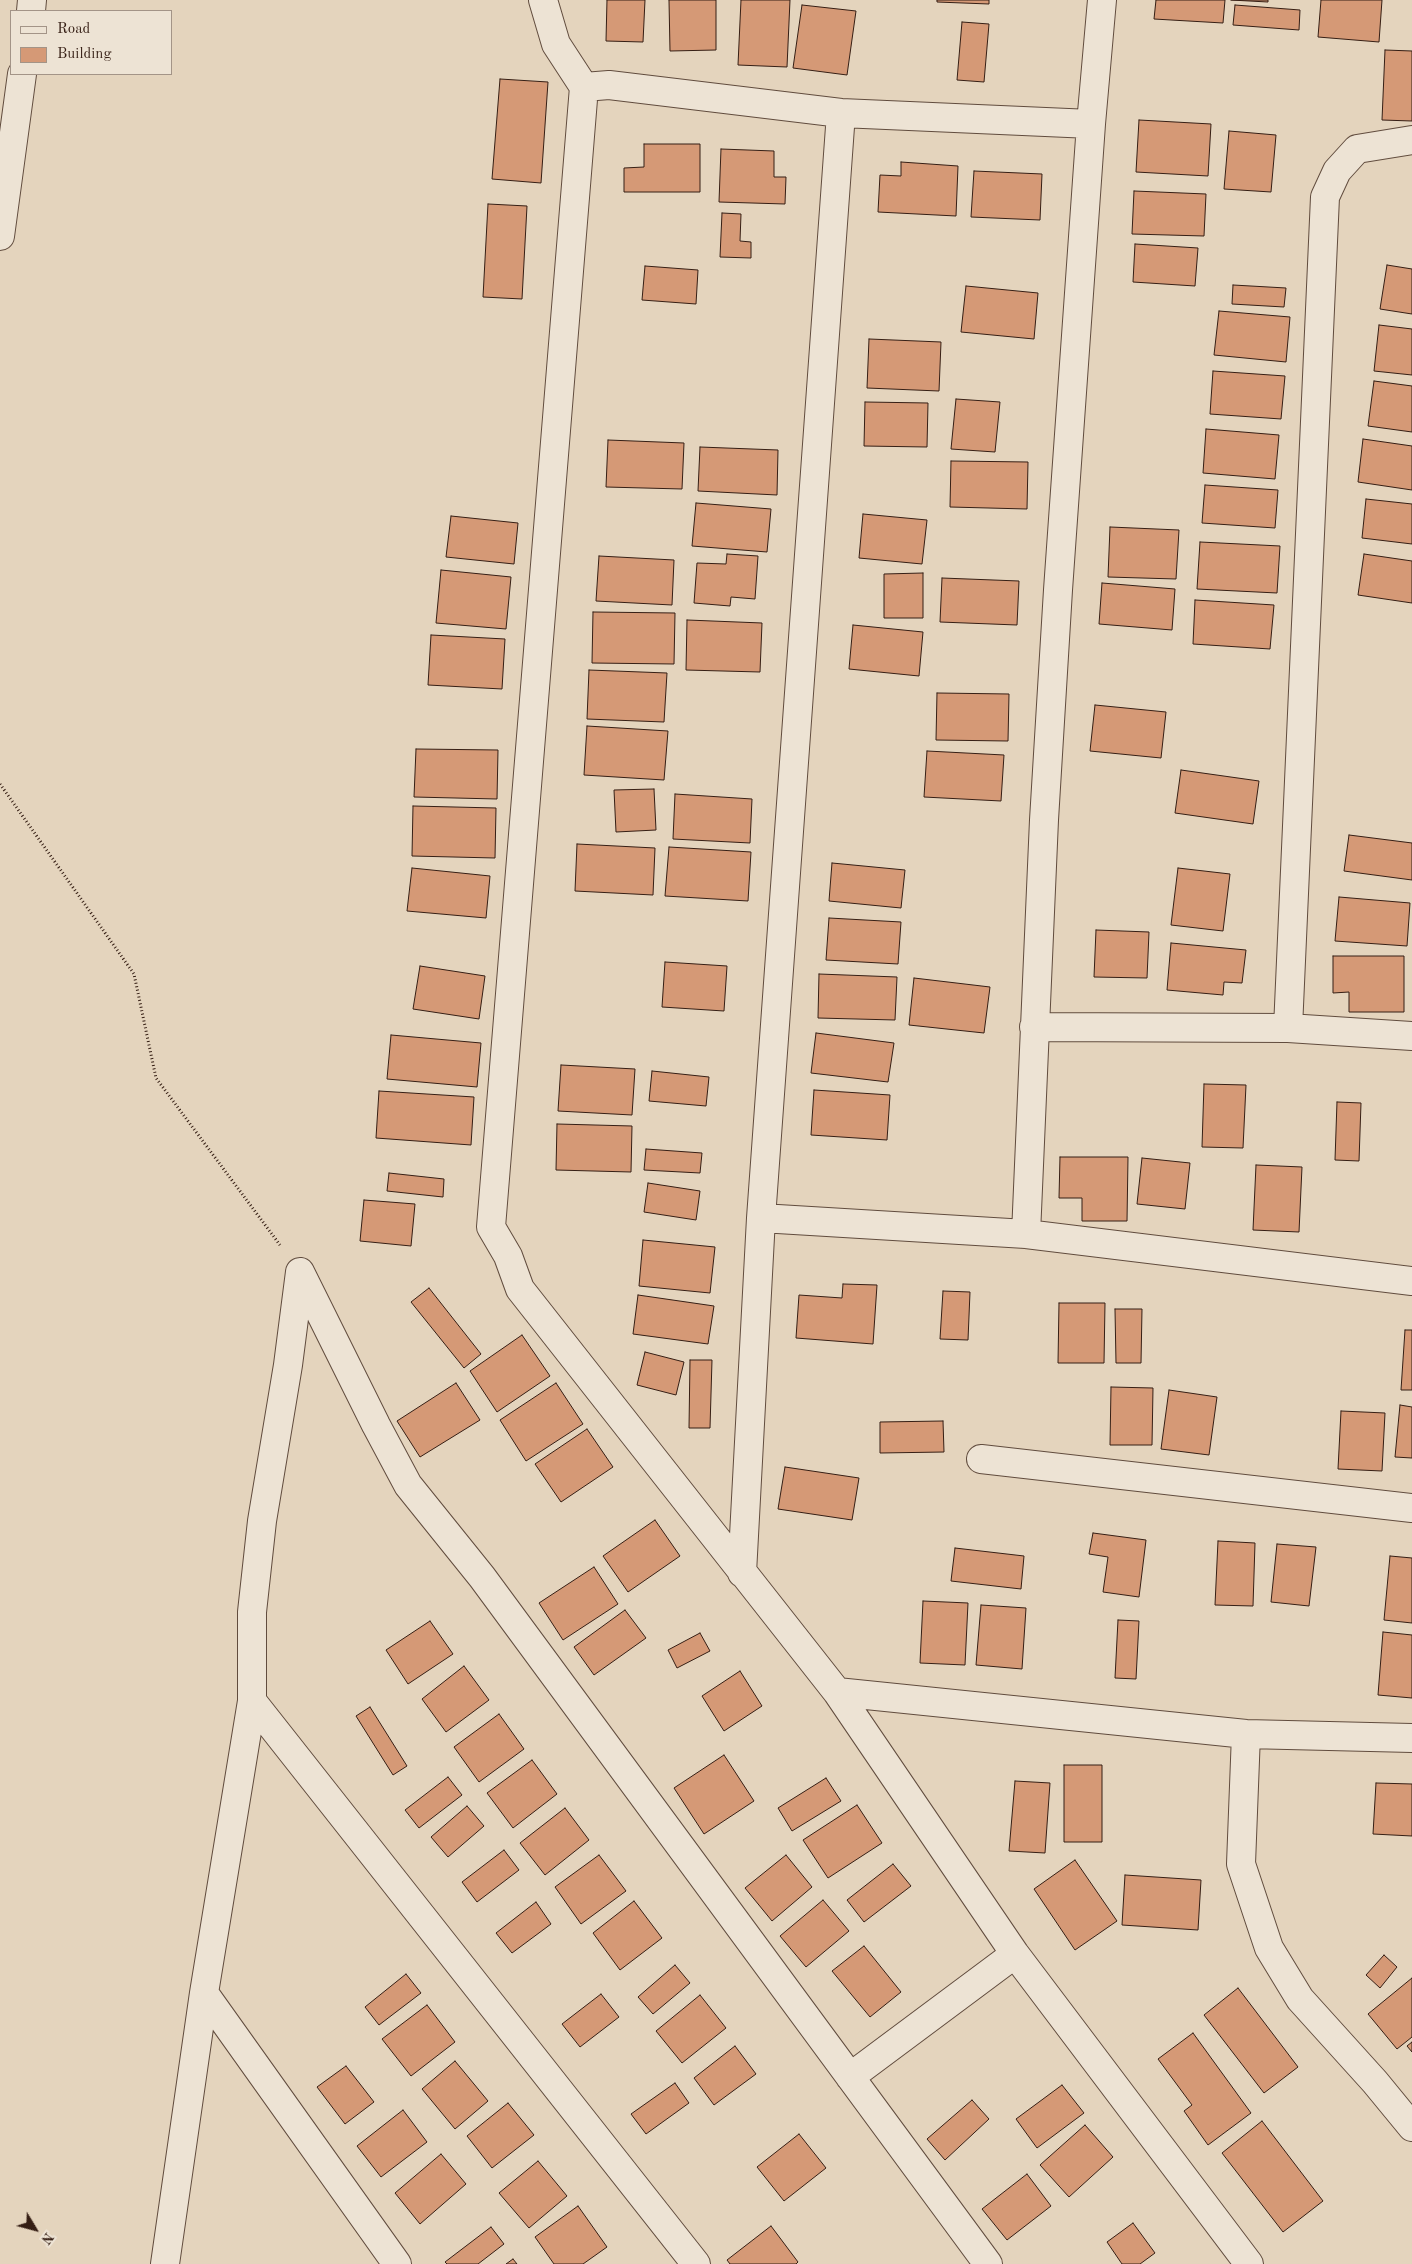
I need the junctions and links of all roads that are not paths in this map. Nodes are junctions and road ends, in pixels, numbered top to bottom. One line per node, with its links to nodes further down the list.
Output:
1 (544, 0): 4 (street)
2 (1102, 0): 6 (street)
3 (22, 75): 8 (street)
4 (584, 87): 5 (street); 17 (street)
5 (841, 113): 6 (street); 12 (street)
6 (1091, 124): 9 (street)
7 (1412, 140): 10 (street)
8 (0, 236)
9 (1034, 1027): 10 (street); 13 (street)
10 (1288, 1028): 11 (street)
11 (1412, 1036)
12 (761, 1218): 13 (street); 17 (street)
13 (1026, 1234): 14 (street)
14 (1412, 1281)
15 (981, 1459): 16 (street)
16 (1412, 1508)
17 (742, 1573): 18 (street)
18 (837, 1692): 20 (street); 22 (street)
19 (252, 1701): 23 (street); 24 (street); 28 (street)
20 (1246, 1734): 21 (street); 25 (street)
21 (1412, 1738)
22 (1015, 1954): 24 (street); 30 (street)
23 (204, 1993): 26 (street); 27 (street)
24 (850, 2077): 29 (street)
25 (1412, 2127)
26 (165, 2264)
27 (397, 2264)
28 (696, 2264)
29 (988, 2264)
30 (1249, 2264)

